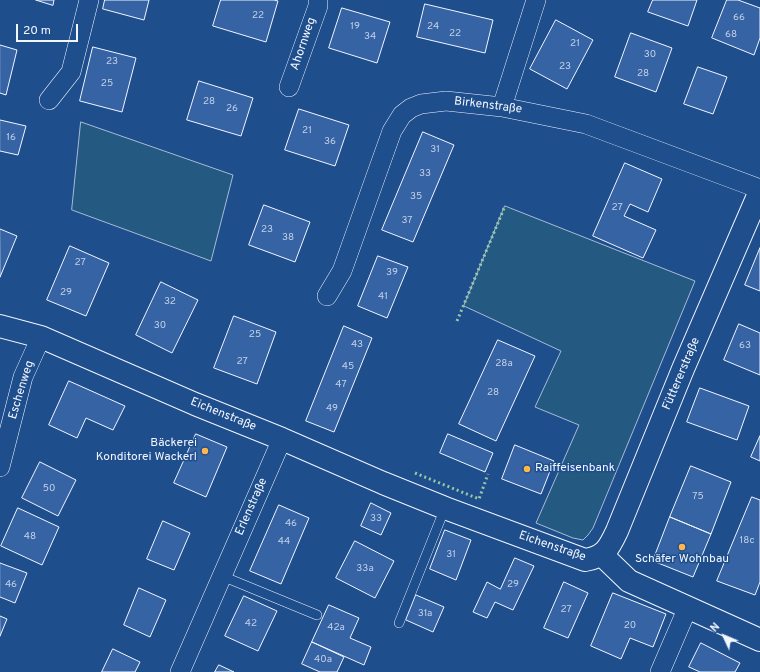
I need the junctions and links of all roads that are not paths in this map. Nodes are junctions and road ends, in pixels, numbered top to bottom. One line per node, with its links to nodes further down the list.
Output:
1 (89, 0): 5 (street)
2 (318, 0): 4 (street, Ahornweg)
3 (536, 0): 6 (street)
4 (289, 87)
5 (48, 100)
6 (502, 107): 7 (street, Birkenstraße); 8 (street, Birkenstraße)
7 (760, 190): 14 (street, Füttererstraße)
8 (327, 296)
9 (0, 326): 10 (street, Eichenstraße)
10 (41, 337): 11 (street, Eichenstraße); 12 (street, Eschenweg)
11 (282, 439): 13 (street, Eichenstraße); 15 (street, Erlenstraße)
12 (0, 467)
13 (445, 508): 14 (street, Eichenstraße); 18 (lane)
14 (602, 555): 16 (street, Eichenstraße)
15 (222, 576): 17 (lane); 20 (street, Erlenstraße)
16 (688, 607): 19 (street, Eichenstraße); 21 (street)
17 (317, 615)
18 (399, 623)
19 (760, 640)
20 (180, 672)
21 (660, 672)

